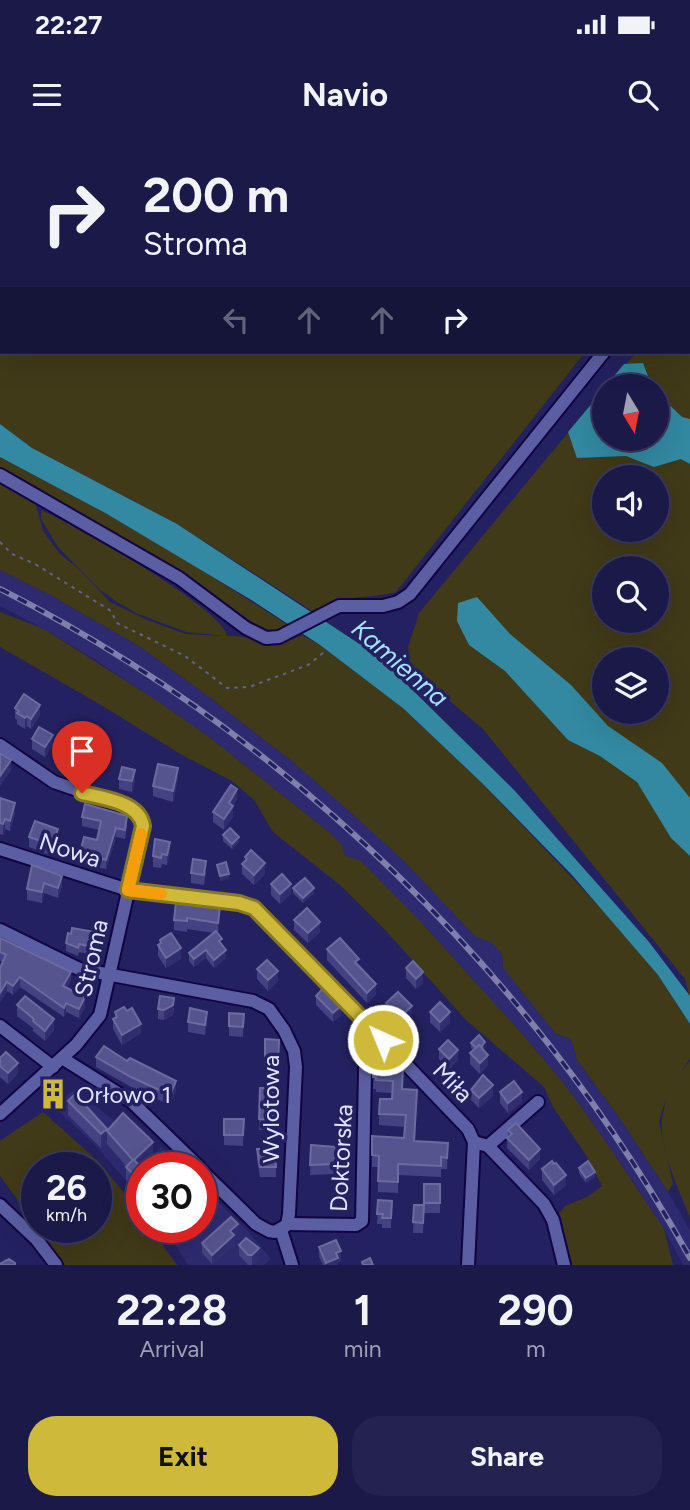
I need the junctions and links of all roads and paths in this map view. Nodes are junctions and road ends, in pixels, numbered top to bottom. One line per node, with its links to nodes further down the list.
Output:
1 (602, 354): 2 (street)
2 (0, 475)
3 (0, 542): 4 (path)
4 (327, 656)
5 (0, 745): 7 (street, Stroma)
6 (0, 849): 7 (street, Nowa)
7 (128, 890): 9 (street, Stroma); 10 (street, Miła)
8 (0, 930): 9 (street, Wylotowa)
9 (109, 976): 12 (street, Stroma); 20 (street, Wylotowa)
10 (366, 1023): 15 (street, Miła); 20 (street, Doktorska)
11 (0, 1026): 12 (street)
12 (57, 1063): 14 (street, Stroma); 17 (street)
13 (538, 1102): 16 (street)
14 (0, 1114)
15 (474, 1142): 16 (street); 23 (street)
16 (488, 1146): 24 (street)
17 (184, 1152)
18 (217, 1185): 20 (street)
19 (0, 1205): 21 (street)
20 (284, 1227): 22 (street)
21 (56, 1265)
22 (292, 1265)
23 (468, 1265)
24 (564, 1265)

